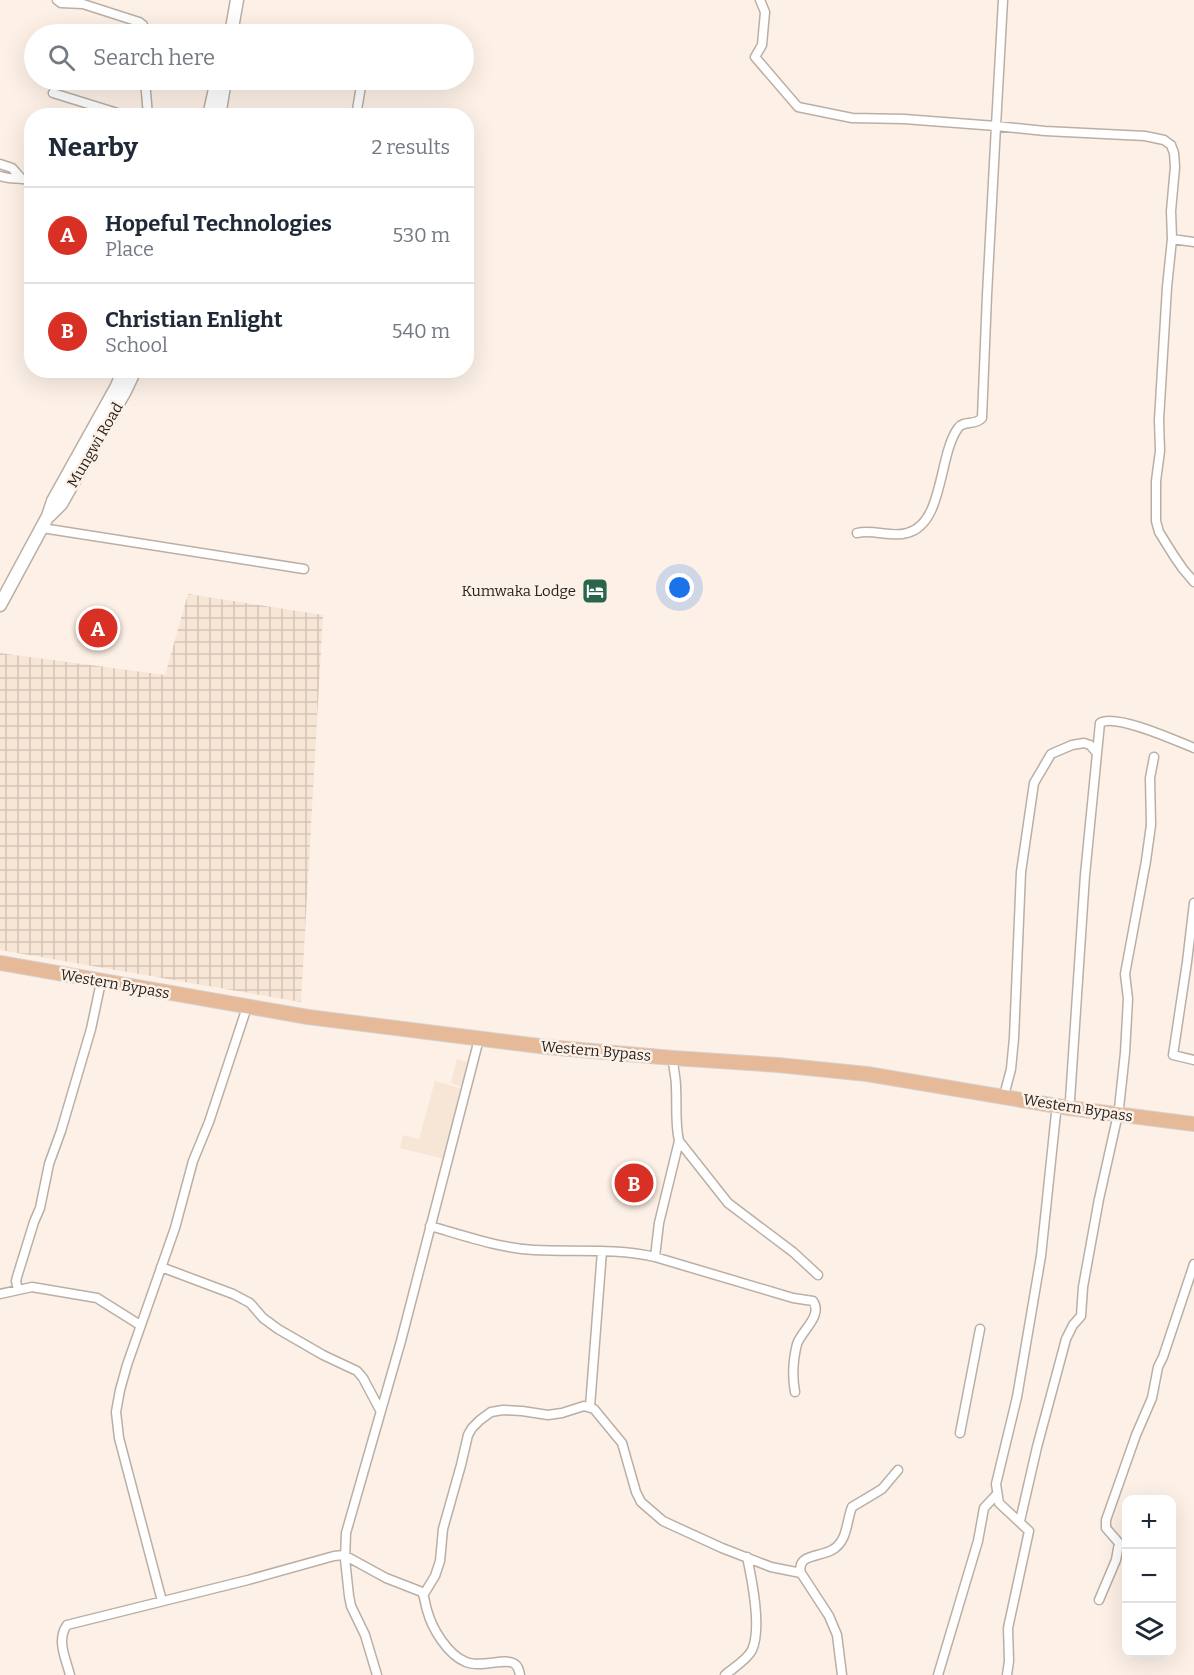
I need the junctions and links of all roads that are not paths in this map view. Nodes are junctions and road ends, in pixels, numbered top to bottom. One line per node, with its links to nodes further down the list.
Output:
1 (57, 0): 6 (street)
2 (229, 0): 8 (main road)
3 (237, 0): 9 (main road)
4 (760, 0): 20 (street)
5 (1003, 0): 20 (street)
6 (81, 2): 7 (street)
7 (142, 24)
8 (225, 24)
9 (233, 24)
10 (146, 90): 16 (street)
11 (215, 90): 17 (main road)
12 (223, 90): 18 (main road)
13 (360, 90): 19 (street)
14 (53, 93): 15 (street)
15 (101, 108)
16 (147, 108)
17 (211, 108)
18 (220, 108)
19 (357, 108)
20 (996, 126): 25 (street); 31 (street)
21 (0, 164): 23 (street)
22 (0, 176): 23 (street)
23 (20, 177): 24 (street)
24 (24, 178)
25 (1172, 239): 26 (street); 33 (street)
26 (1194, 242)
27 (120, 378): 29 (main road, Mungwi Road)
28 (131, 378): 29 (main road, Mungwi Road)
29 (48, 516): 30 (main road, Mungwi Road)
30 (42, 528): 32 (street); 34 (main road, Mungwi Road)
31 (857, 533)
32 (304, 569)
33 (1194, 582)
34 (0, 605)
35 (1194, 748): 36 (street)
36 (1097, 753): 45 (street); 46 (street)
37 (1154, 757): 47 (street)
38 (1194, 903): 44 (street)
39 (0, 963): 40 (main road, Western Bypass)
40 (101, 982): 41 (main road, Western Bypass); 58 (street)
41 (247, 1007): 42 (main road, Western Bypass); 56 (street)
42 (479, 1039): 43 (main road, Western Bypass); 52 (street)
43 (673, 1058): 50 (main road, Western Bypass); 51 (street)
44 (1194, 1060)
45 (1006, 1088)
46 (1070, 1100)
47 (1119, 1108)
48 (1056, 1113): 68 (street)
49 (1116, 1123): 69 (street)
50 (1194, 1124)
51 (679, 1141): 54 (street); 57 (street)
52 (430, 1226): 53 (street); 65 (street)
53 (602, 1251): 54 (street); 64 (street)
54 (655, 1257): 63 (street)
55 (1194, 1264): 59 (street)
56 (161, 1267): 61 (street); 65 (street)
57 (818, 1275)
58 (18, 1290): 60 (street); 61 (street)
59 (1189, 1293): 74 (street)
60 (0, 1294)
61 (140, 1325): 75 (street)
62 (980, 1329): 66 (street)
63 (795, 1392)
64 (590, 1407): 71 (street); 73 (street)
65 (381, 1410): 70 (street)
66 (960, 1433)
67 (898, 1470): 72 (street)
68 (997, 1494): 69 (street); 81 (street)
69 (1020, 1521): 82 (street)
70 (344, 1555): 73 (street); 75 (street); 77 (street)
71 (747, 1557): 72 (street); 79 (street)
72 (801, 1573): 80 (street)
73 (424, 1594): 78 (street)
74 (1100, 1600)
75 (162, 1601): 76 (street)
76 (70, 1675)
77 (376, 1675)
78 (520, 1675)
79 (724, 1675)
80 (842, 1675)
81 (938, 1675)
82 (1007, 1675)

